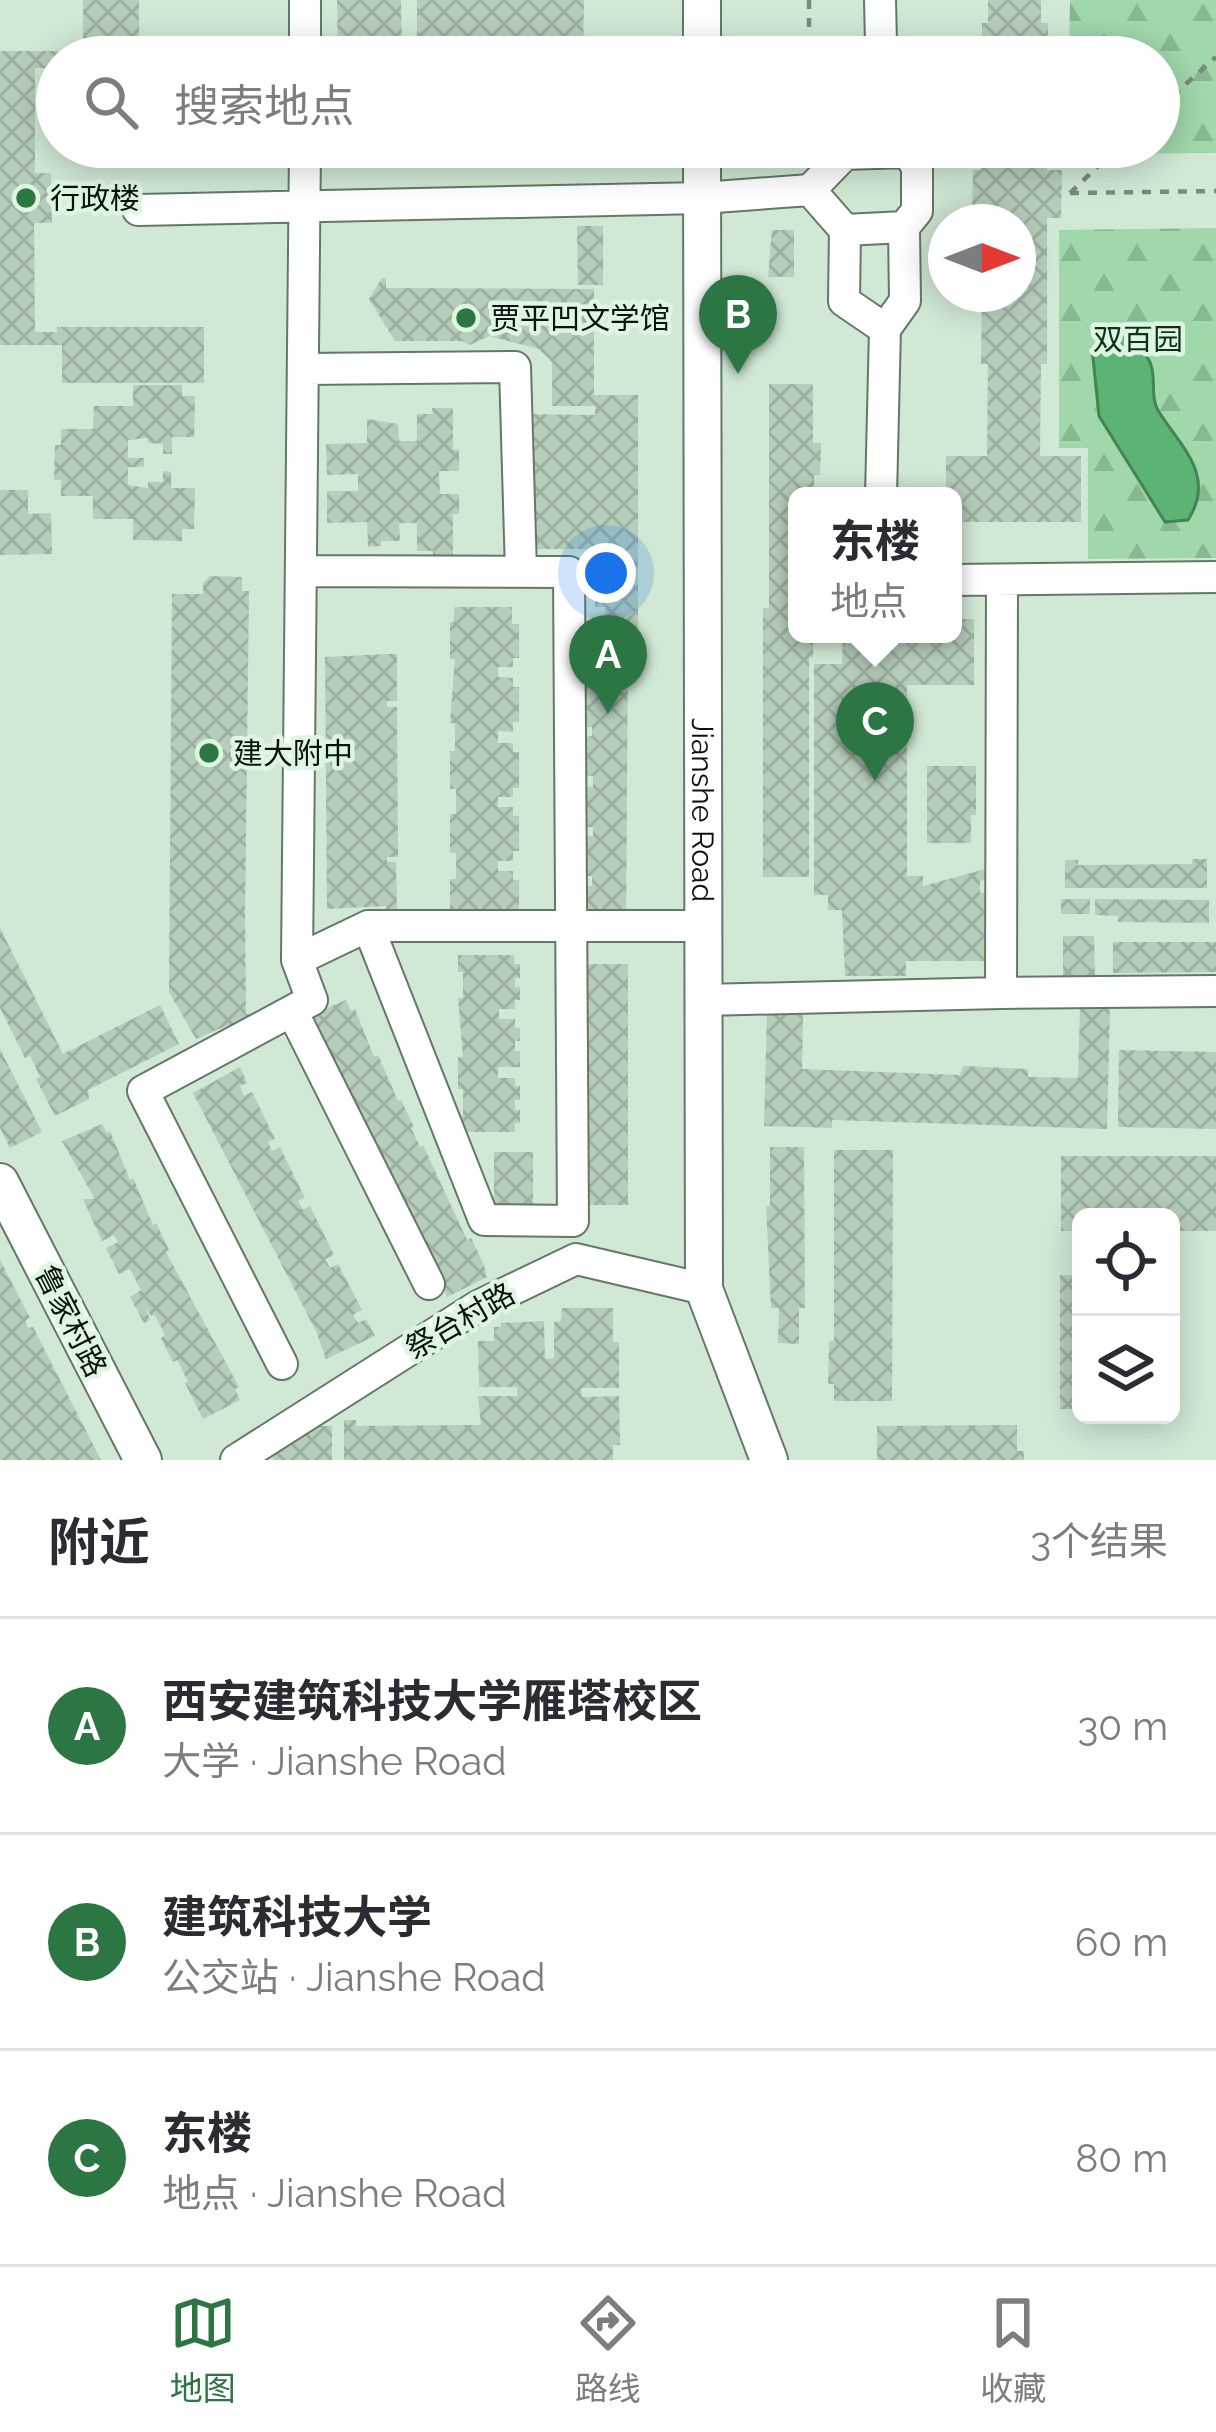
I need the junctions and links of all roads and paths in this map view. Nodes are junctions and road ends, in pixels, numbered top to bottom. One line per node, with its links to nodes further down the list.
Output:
1 (305, 0): 5 (street)
2 (702, 0): 6 (street)
3 (809, 0): 7 (path)
4 (880, 0): 8 (street)
5 (305, 36)
6 (702, 36)
7 (809, 36)
8 (879, 36)
9 (1216, 57): 10 (path)
10 (1180, 89)
11 (305, 168): 19 (street)
12 (702, 168): 18 (street, Jianshe Road)
13 (829, 168): 16 (street)
14 (917, 168): 21 (street)
15 (1096, 168): 17 (path)
16 (810, 190): 18 (street); 22 (street)
17 (1216, 191)
18 (702, 198): 19 (street); 33 (street, Jianshe Road)
19 (305, 208): 20 (street); 24 (street)
20 (137, 209)
21 (904, 227): 22 (street); 23 (street)
22 (845, 230): 23 (street)
23 (885, 329): 25 (street)
24 (304, 368): 26 (street); 27 (street)
25 (881, 487)
26 (302, 571): 27 (street); 34 (street)
27 (521, 572): 32 (street)
28 (1216, 577): 30 (street)
29 (962, 580): 30 (street)
30 (1003, 580): 36 (street)
31 (368, 926): 32 (street); 32 (street); 34 (street)
32 (572, 926): 33 (street)
33 (704, 926): 37 (street, Jianshe Road)
34 (297, 960): 38 (street)
35 (1216, 991): 36 (street)
36 (1001, 993): 37 (street)
37 (704, 1000): 41 (street, Jianshe Road)
38 (292, 1011): 40 (street); 42 (street)
39 (0, 1182): 43 (street, 鲁家村路)
40 (429, 1283)
41 (704, 1289): 44 (street, 祭台村路); 45 (street, Jianshe Road)
42 (282, 1364)
43 (143, 1460)
44 (236, 1460)
45 (769, 1460)

